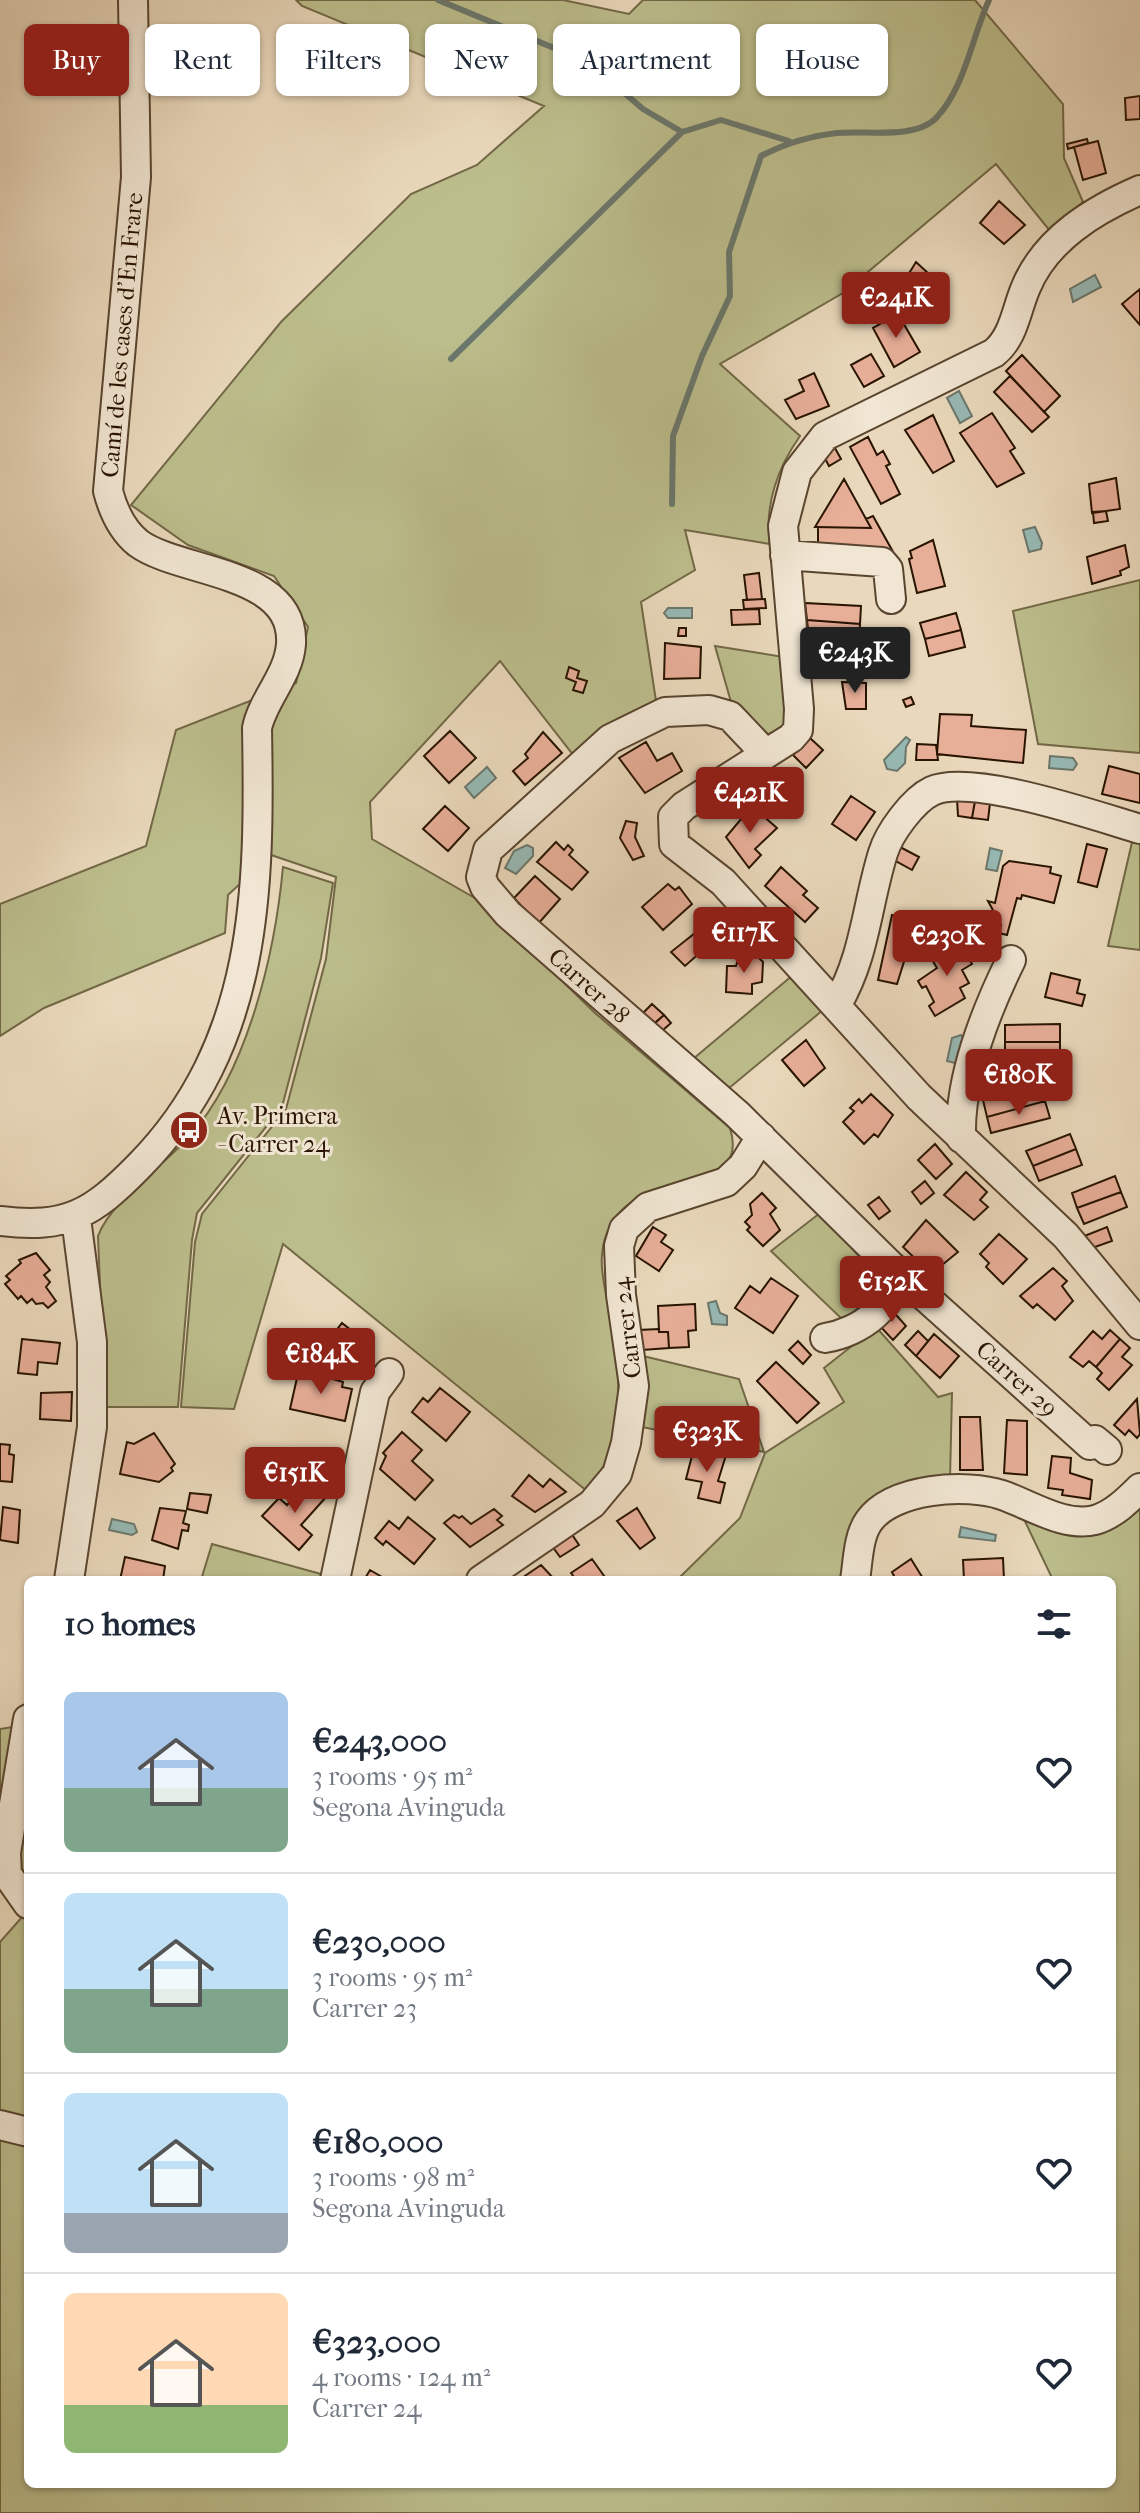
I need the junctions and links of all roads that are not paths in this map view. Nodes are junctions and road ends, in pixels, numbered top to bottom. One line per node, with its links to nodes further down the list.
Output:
1 (133, 0): 11 (street, Camí de les cases d'En Frare)
2 (1140, 190): 3 (street)
3 (785, 555): 4 (street); 5 (street)
4 (891, 599)
5 (764, 752): 8 (street); 9 (street, Carrer 28)
6 (1140, 829): 8 (street)
7 (1011, 960): 10 (street)
8 (837, 1004): 10 (street)
9 (761, 1137): 13 (street, Carrer 28); 21 (street, Carrer 24)
10 (961, 1138): 14 (street)
11 (76, 1218): 12 (street); 19 (street)
12 (0, 1221)
13 (891, 1266): 15 (street); 17 (street, Carrer 29)
14 (1140, 1325)
15 (825, 1338)
16 (389, 1373): 20 (street)
17 (1107, 1450)
18 (1140, 1488): 22 (street)
19 (70, 1576)
20 (336, 1576)
21 (487, 1576)
22 (856, 1576)
23 (24, 1743): 24 (street)
24 (24, 1898)
25 (0, 2125): 26 (street)
26 (24, 2131)

